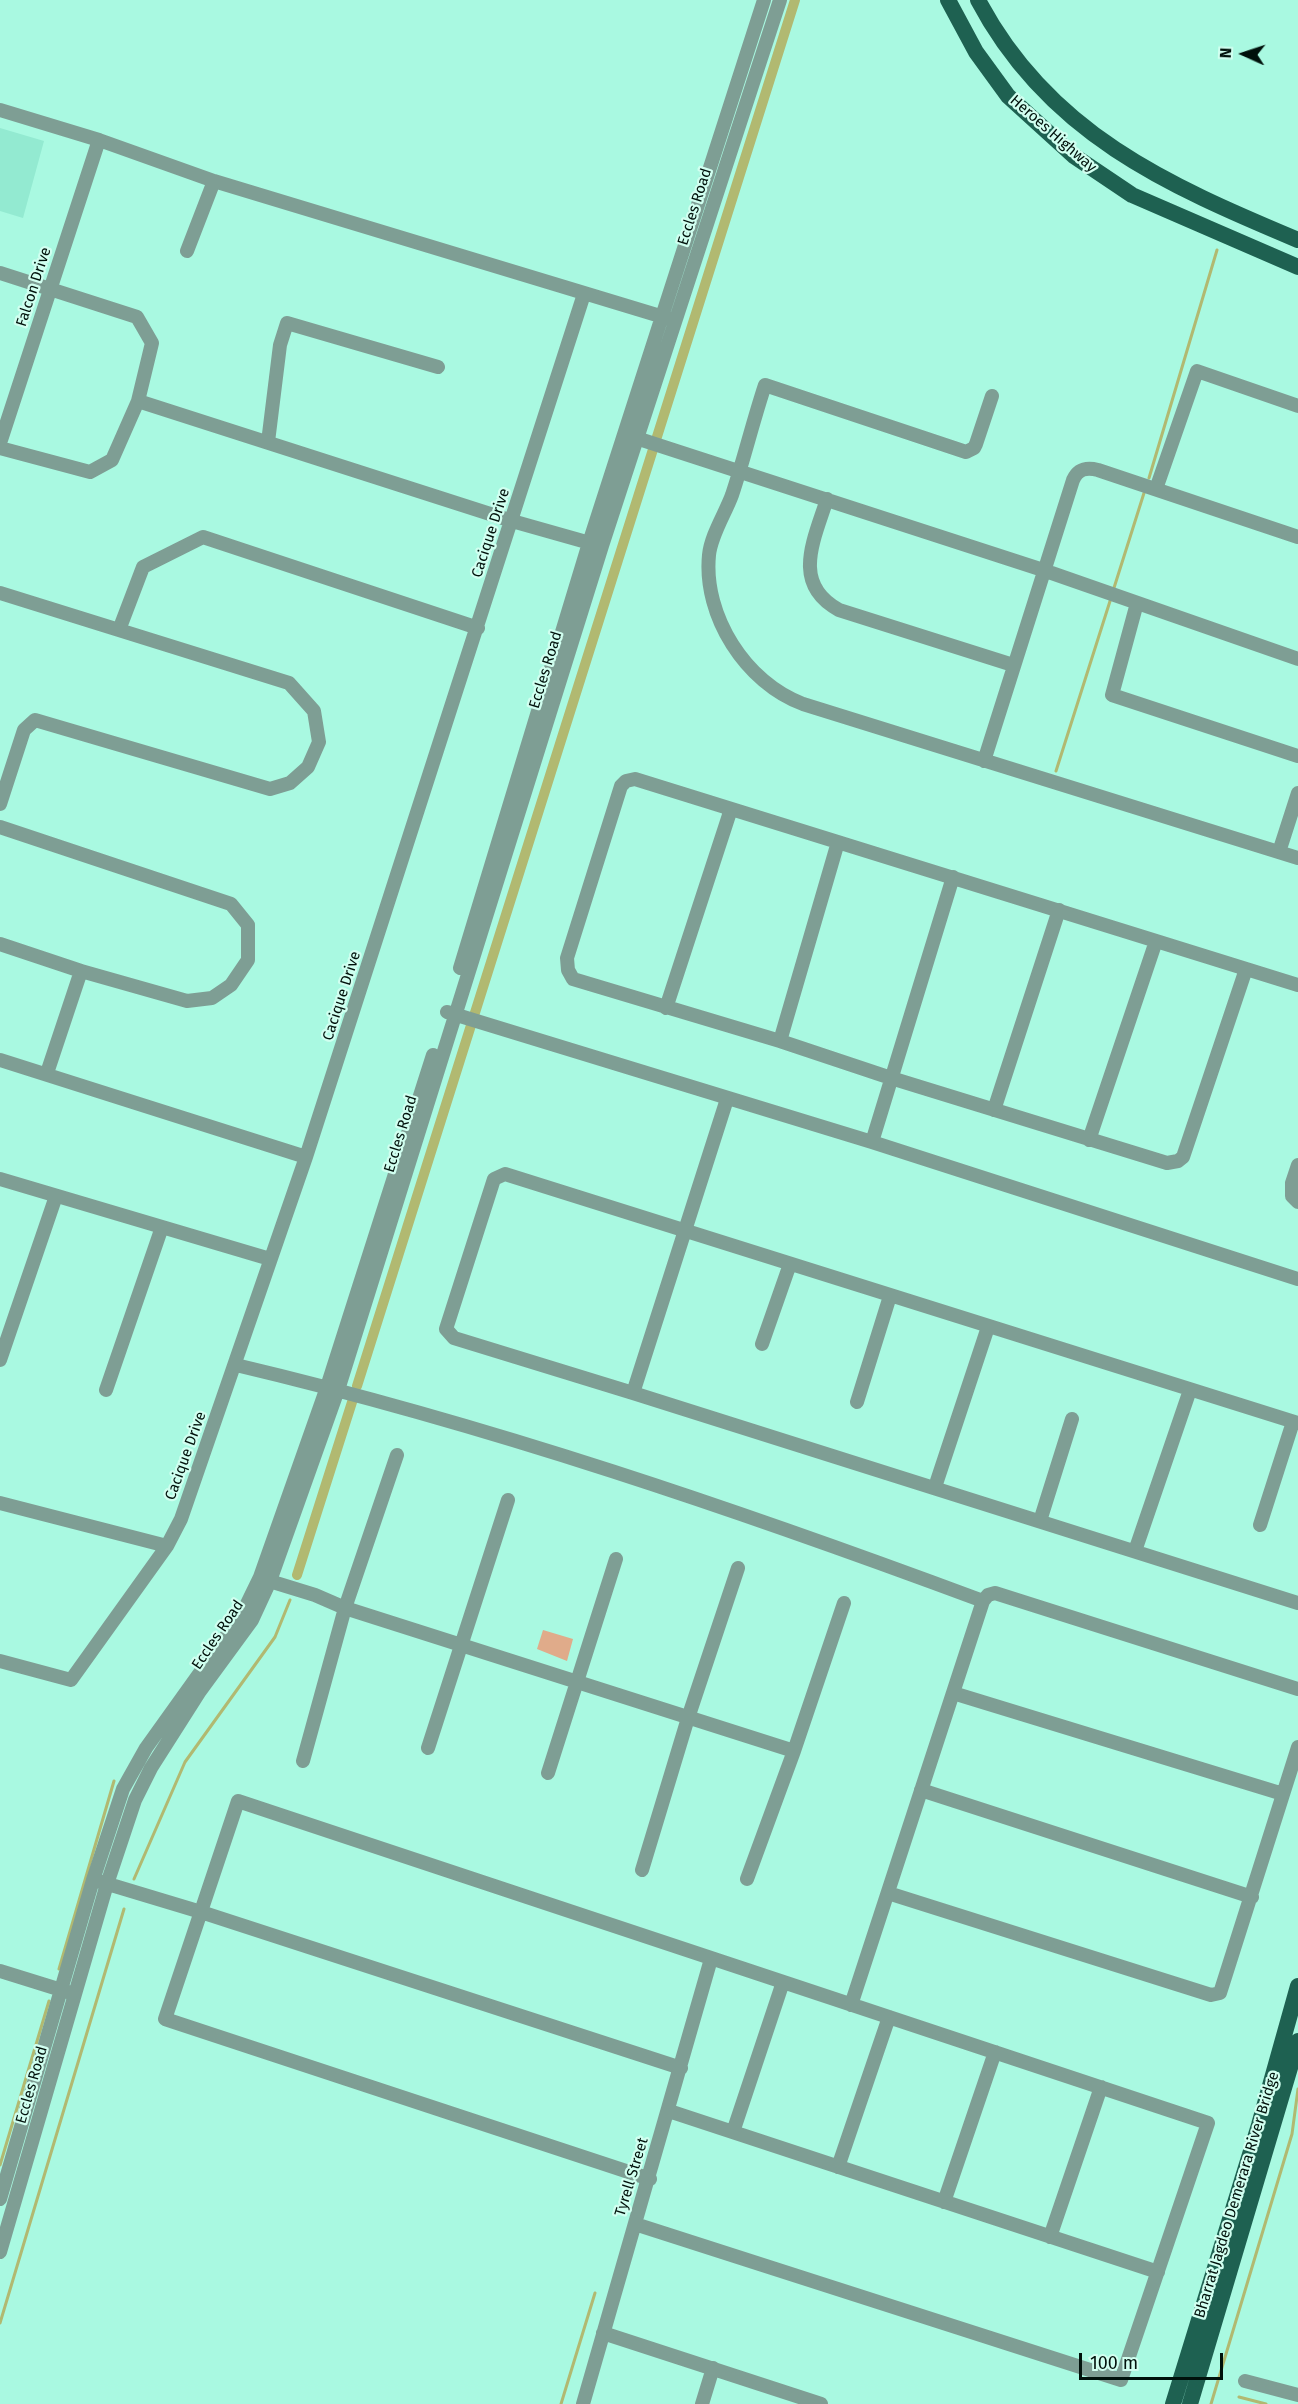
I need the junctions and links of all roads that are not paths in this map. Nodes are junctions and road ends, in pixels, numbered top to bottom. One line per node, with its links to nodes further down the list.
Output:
1 (764, 0): 14 (street, Eccles Road)
2 (780, 0): 14 (street, Eccles Road)
3 (948, 0): 10 (main road, Heroes Highway)
4 (978, 0): 8 (main road, Heroes Highway)
5 (0, 110): 6 (street)
6 (99, 140): 7 (street); 12 (street, Falcon Drive)
7 (214, 181): 9 (street); 13 (street)
8 (1298, 240)
9 (187, 251)
10 (1298, 267)
11 (0, 273): 12 (street)
12 (51, 288): 17 (street); 21 (street, Falcon Drive)
13 (584, 294): 14 (street); 25 (street, Cacique Drive)
14 (669, 319): 19 (street, Eccles Road)
15 (438, 367): 20 (street)
16 (992, 396): 22 (street)
17 (138, 401): 20 (street); 21 (street)
18 (1298, 406): 23 (street)
19 (632, 436): 22 (street); 27 (street, Eccles Road)
20 (268, 442): 25 (street)
21 (0, 445)
22 (738, 472): 24 (street); 36 (street)
23 (1156, 489): 26 (street); 28 (street)
24 (827, 499): 28 (street); 34 (street)
25 (512, 521): 27 (street); 31 (street, Cacique Drive)
26 (1298, 537)
27 (595, 545): 52 (street, Eccles Road)
28 (1043, 570): 30 (street); 34 (street)
29 (0, 593): 32 (street)
30 (1137, 603): 33 (street); 35 (street)
31 (478, 628): 32 (street); 61 (street, Cacique Drive)
32 (119, 630): 38 (street)
33 (1298, 659)
34 (1013, 665): 36 (street)
35 (1298, 756)
36 (984, 760): 42 (street)
37 (1298, 793): 42 (street)
38 (0, 804)
39 (730, 809): 41 (street); 51 (street); 51 (street)
40 (0, 827): 49 (street)
41 (838, 842): 44 (street); 53 (street)
42 (1279, 852): 43 (street)
43 (1298, 858)
44 (953, 877): 45 (street); 56 (street)
45 (1059, 910): 46 (street); 58 (street)
46 (1156, 941): 48 (street); 59 (street)
47 (0, 944): 49 (street)
48 (1246, 969): 50 (street); 59 (street)
49 (81, 971): 55 (street)
50 (1298, 985)
51 (666, 1008): 53 (street)
52 (451, 1013): 57 (street); 76 (street, Eccles Road)
53 (780, 1041): 56 (street)
54 (0, 1060): 55 (street)
55 (47, 1073): 61 (street)
56 (891, 1078): 58 (street); 60 (street)
57 (727, 1099): 60 (street); 67 (street)
58 (994, 1110): 59 (street)
59 (1089, 1140)
60 (872, 1142): 70 (street)
61 (306, 1158): 68 (street, Cacique Drive)
62 (1298, 1166): 65 (street)
63 (0, 1179): 64 (street)
64 (56, 1196): 66 (street); 74 (street)
65 (1298, 1202)
66 (162, 1227): 68 (street); 77 (street)
67 (686, 1230): 69 (street); 79 (street); 79 (street)
68 (270, 1259): 75 (street, Cacique Drive)
69 (790, 1263): 71 (street); 73 (street)
70 (1298, 1279)
71 (890, 1296): 72 (street); 80 (street)
72 (988, 1327): 78 (street); 84 (street)
73 (762, 1344)
74 (0, 1360)
75 (236, 1365): 76 (street); 89 (street, Cacique Drive)
76 (332, 1388): 93 (street, Eccles Road); 94 (street)
77 (106, 1390)
78 (1190, 1390): 82 (street); 90 (street)
79 (633, 1393): 84 (street)
80 (857, 1402)
81 (1072, 1419): 87 (street)
82 (1295, 1423): 88 (street)
83 (397, 1455): 97 (street)
84 (935, 1487): 87 (street)
85 (508, 1500): 98 (street)
86 (0, 1503): 89 (street)
87 (1040, 1521): 90 (street)
88 (1260, 1525)
89 (167, 1546): 99 (street, Cacique Drive)
90 (1135, 1551): 96 (street)
91 (616, 1559): 100 (street)
92 (738, 1568): 103 (street)
93 (265, 1579): 97 (street); 113 (street, Eccles Road)
94 (983, 1600): 101 (street); 102 (street)
95 (844, 1603): 106 (street)
96 (1298, 1603)
97 (345, 1608): 98 (street); 107 (street)
98 (460, 1645): 100 (street); 105 (street)
99 (0, 1661)
100 (576, 1682): 103 (street); 108 (street)
101 (1298, 1689)
102 (952, 1692): 109 (street); 110 (street)
103 (688, 1718): 106 (street); 111 (street)
104 (1298, 1747): 110 (street)
105 (428, 1748)
106 (794, 1751): 112 (street)
107 (303, 1761)
108 (548, 1773)
109 (921, 1790): 114 (street); 115 (street)
110 (1283, 1794): 115 (street)
111 (642, 1870)
112 (747, 1879)
113 (100, 1882): 116 (street); 121 (street, Eccles Road)
114 (888, 1893): 115 (street); 122 (street)
115 (1252, 1897)
116 (201, 1912): 117 (street); 126 (street); 131 (street)
117 (711, 1959): 119 (street); 126 (street, Tyrell Street)
118 (0, 1971): 121 (street)
119 (783, 1982): 122 (street); 129 (street)
120 (1298, 1986): 145 (main road, Bharrat Jagdeo Demerara River Bridge)
121 (69, 1992): 132 (street, Eccles Road); 136 (street, Eccles Road)
122 (851, 2005): 123 (street)
123 (890, 2017): 125 (street); 130 (street)
124 (1298, 2041): 146 (main road, Bharrat Jagdeo Demerara River Bridge)
125 (995, 2052): 127 (street); 133 (street)
126 (681, 2068): 128 (street, Tyrell Street)
127 (1101, 2088): 135 (street); 137 (street)
128 (669, 2110): 129 (street); 131 (street, Tyrell Street)
129 (733, 2132): 130 (street)
130 (838, 2167): 133 (street)
131 (650, 2179): 134 (street, Tyrell Street)
132 (0, 2199)
133 (944, 2202): 135 (street)
134 (635, 2224): 137 (street); 138 (street, Tyrell Street)
135 (1050, 2237): 137 (street)
136 (0, 2252)
137 (1158, 2272)
138 (603, 2333): 139 (street); 142 (street, Tyrell Street)
139 (713, 2368): 143 (street); 144 (street)
140 (1245, 2381): 141 (street)
141 (1298, 2395)
142 (583, 2404)
143 (702, 2404)
144 (821, 2404)
145 (1173, 2404)
146 (1190, 2404)

